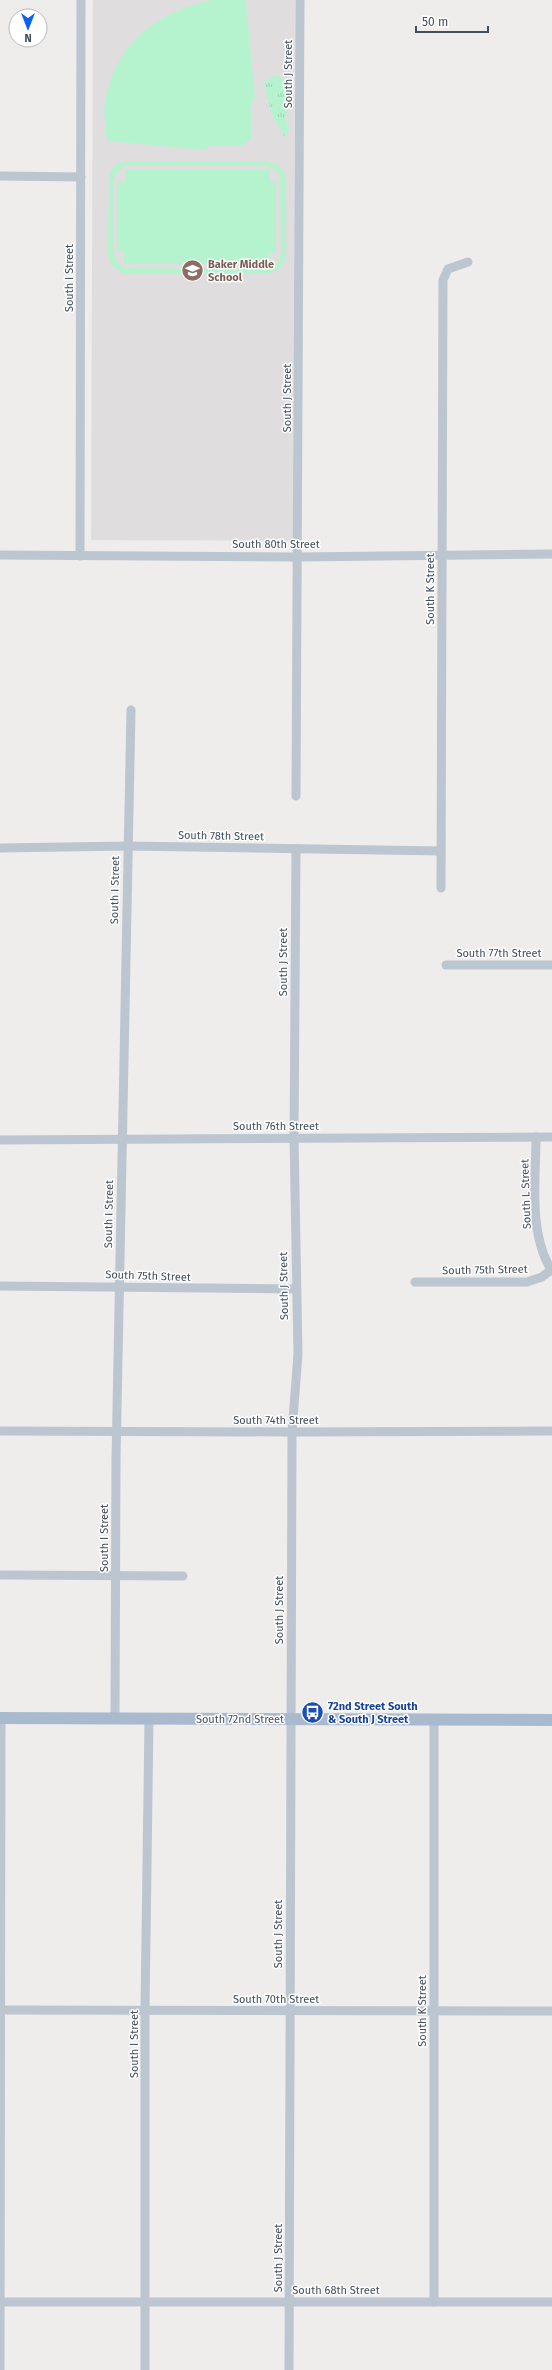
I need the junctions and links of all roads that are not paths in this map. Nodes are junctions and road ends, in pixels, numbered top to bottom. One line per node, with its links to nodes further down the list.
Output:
1 (81, 0): 4 (street, South I Street)
2 (300, 0): 10 (street, South J Street)
3 (0, 176): 4 (street)
4 (81, 177): 9 (street, South I Street)
5 (468, 262): 6 (street, South K Street)
6 (442, 554): 7 (street, South 80th Street); 10 (street, South 80th Street); 16 (street, South K Street)
7 (552, 554)
8 (0, 555): 9 (street, South 80th Street)
9 (80, 556): 10 (street, South 80th Street)
10 (298, 556): 12 (street, South J Street)
11 (131, 710): 13 (street, South I Street)
12 (296, 796)
13 (128, 846): 14 (street, South 78th Street); 15 (street, South 78th Street); 23 (street, South I Street)
14 (0, 848)
15 (296, 850): 16 (street, South 78th Street); 22 (street, South J Street)
16 (441, 851): 17 (street, South K Street)
17 (441, 888)
18 (446, 965): 19 (street, South 77th Street)
19 (552, 965)
20 (536, 1137): 21 (street, South 76th Street); 22 (street, South 76th Street); 25 (street, South L Street)
21 (552, 1137)
22 (294, 1138): 23 (street, South 76th Street); 29 (street, South J Street)
23 (122, 1139): 24 (street, South 76th Street); 28 (street, South I Street)
24 (0, 1140)
25 (552, 1271): 26 (street, South 75th Street)
26 (415, 1282)
27 (0, 1286): 28 (street, South 75th Street)
28 (120, 1286): 29 (street, South 75th Street); 31 (street, South I Street)
29 (296, 1289): 33 (street, South J Street)
30 (0, 1431): 31 (street, South 74th Street)
31 (117, 1431): 33 (street, South 74th Street); 35 (street, South I Street)
32 (552, 1431): 33 (street, South 74th Street)
33 (292, 1432): 40 (street, South J Street)
34 (0, 1575): 35 (street)
35 (117, 1576): 36 (street); 38 (street, South I Street)
36 (183, 1576)
37 (1, 1718): 38 (main road, South 72nd Street); 43 (street)
38 (115, 1718): 39 (main road, South 72nd Street)
39 (149, 1719): 40 (main road, South 72nd Street); 44 (street, South I Street)
40 (290, 1719): 41 (main road, South 72nd Street); 45 (street, South J Street)
41 (434, 1720): 42 (main road, South 72nd Street); 46 (street, South K Street)
42 (552, 1720)
43 (1, 2010): 44 (street, South 70th Street); 49 (street)
44 (146, 2011): 45 (street, South 70th Street); 52 (street, South I Street)
45 (290, 2011): 46 (street, South 70th Street); 48 (street, South J Street)
46 (434, 2011): 47 (street, South 70th Street); 50 (street, South K Street)
47 (552, 2011)
48 (290, 2301): 50 (street, South 68th Street); 52 (street, South 68th Street); 55 (street, South J Street)
49 (0, 2302): 52 (street, South 68th Street); 53 (street)
50 (434, 2302): 51 (street, South 68th Street)
51 (552, 2302)
52 (145, 2303): 54 (street, South I Street)
53 (0, 2370)
54 (145, 2370)
55 (289, 2370)

